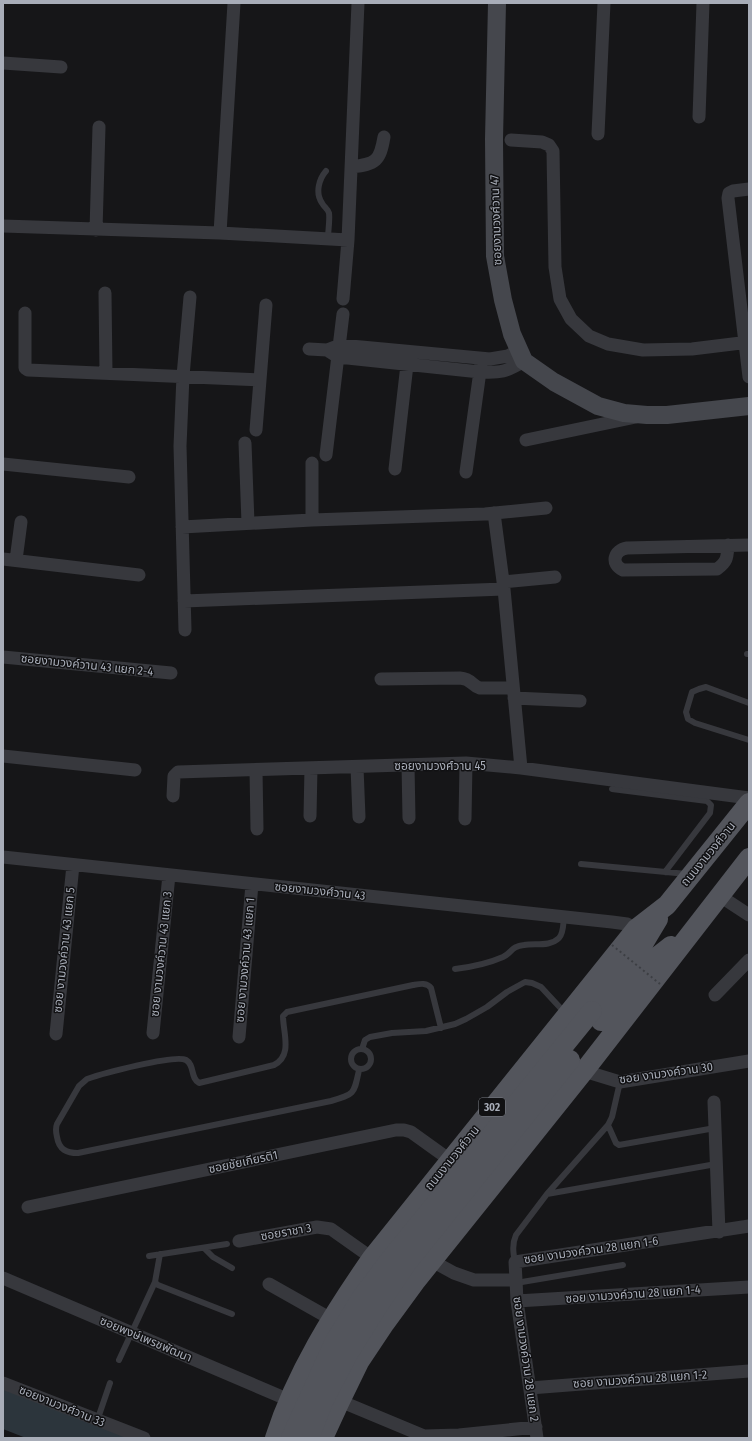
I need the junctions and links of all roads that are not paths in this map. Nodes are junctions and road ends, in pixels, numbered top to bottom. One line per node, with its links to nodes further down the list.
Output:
1 (234, 3): 18 (street)
2 (358, 3): 13 (street)
3 (497, 3): 30 (street, ซอยงามวงศ์วาน 47)
4 (604, 3): 10 (street)
5 (703, 3): 8 (street)
6 (3, 63): 7 (street)
7 (61, 67)
8 (698, 117)
9 (99, 127): 17 (street)
10 (598, 134)
11 (384, 137): 13 (street)
12 (511, 140): 27 (street)
13 (352, 167): 20 (street)
14 (326, 171): 19 (lane)
15 (749, 189): 27 (street)
16 (3, 226): 17 (street)
17 (96, 230): 18 (street)
18 (220, 233): 19 (street)
19 (328, 238): 20 (street)
20 (348, 240): 23 (street)
21 (106, 293): 34 (street)
22 (190, 297): 35 (street)
23 (343, 299)
24 (266, 305): 37 (street)
25 (25, 312): 34 (street)
26 (343, 314): 29 (street)
27 (747, 342): 36 (street)
28 (309, 349): 29 (street)
29 (335, 351): 31 (street); 43 (street)
30 (521, 356): 32 (street); 33 (street); 39 (street)
31 (408, 358): 32 (street); 33 (street); 46 (street)
32 (481, 358): 33 (street)
33 (480, 372): 47 (street)
34 (106, 373): 35 (street)
35 (183, 376): 37 (street); 54 (street)
36 (749, 377)
37 (260, 380): 40 (street)
38 (749, 406): 39 (street)
39 (647, 415): 41 (street)
40 (256, 430)
41 (526, 440)
42 (245, 443): 53 (street)
43 (326, 455)
44 (312, 463): 51 (street)
45 (3, 464): 48 (street)
46 (395, 469)
47 (466, 472)
48 (129, 477)
49 (546, 508): 50 (street)
50 (494, 513): 51 (street); 61 (street)
51 (312, 520): 53 (street)
52 (21, 522): 58 (street)
53 (248, 524): 54 (street)
54 (182, 527): 62 (street)
55 (728, 545): 55 (street); 56 (street)
56 (749, 545)
57 (3, 559): 58 (street)
58 (16, 560): 59 (street)
59 (139, 575)
60 (555, 577): 61 (street)
61 (504, 586): 62 (street); 67 (street)
62 (184, 601): 63 (street)
63 (185, 630)
64 (3, 656): 65 (street, ซอยงามวงค์วาน 43 แยก 2-4)
65 (171, 673)
66 (381, 679): 67 (street)
67 (514, 693): 68 (street); 76 (street)
68 (580, 701)
69 (749, 703): 70 (lane)
70 (749, 740)
71 (3, 756): 77 (street)
72 (466, 763): 73 (street, ซอยงามวงศ์วาน 45); 76 (street, ซอยงามวงศ์วาน 45); 86 (street)
73 (408, 765): 74 (street, ซอยงามวงศ์วาน 45); 85 (street)
74 (357, 767): 75 (street, ซอยงามวงศ์วาน 45); 84 (street)
75 (311, 768): 78 (street, ซอยงามวงศ์วาน 45); 83 (street)
76 (521, 768): 81 (street, ซอยงามวงศ์วาน 45)
77 (135, 770)
78 (256, 770): 80 (street, ซอยงามวงศ์วาน 45); 87 (street)
79 (612, 789): 92 (lane)
80 (173, 796)
81 (749, 798)
82 (749, 803): 93 (main road, ถนนงามวงศ์วาน / 302)
83 (310, 816)
84 (358, 817)
85 (409, 818)
86 (464, 819)
87 (257, 829)
88 (3, 857): 90 (street, ซอยงามวงศ์วาน 43)
89 (749, 858): 96 (main road, ถนนงามวงศ์วาน / 302)
90 (73, 864): 94 (street, ซอยงามวงศ์วาน 43); 109 (street, ซอย งามวงค์วาน 43 แยก 5)
91 (581, 864): 92 (lane)
92 (665, 872): 93 (lane)
93 (692, 874): 97 (main road, ถนนงามวงศ์วาน / 302)
94 (169, 875): 95 (street, ซอยงามวงศ์วาน 43); 108 (street, ซอย งามวงค์วาน 43 แยก 3)
95 (252, 884): 99 (street, ซอยงามวงศ์วาน 43); 110 (street, ซอย งามวงค์วาน 43 แยก 1)
96 (720, 896): 98 (street); 100 (main road, ถนนงามวงศ์วาน / 302)
97 (667, 905): 101 (main road, ถนนงามวงศ์วาน / 302); 106 (main road, ถนนงามวงศ์วาน / 302)
98 (749, 915)
99 (564, 917): 101 (street, ซอยงามวงศ์วาน 43); 103 (lane)
100 (696, 926): 106 (main road, ถนนงามวงศ์วาน / 302); 114 (main road, ถนนงามวงศ์วาน / 302)
101 (636, 930): 105 (main road, ถนนงามวงศ์วาน / 302)
102 (749, 960): 104 (street)
103 (455, 969)
104 (715, 994)
105 (567, 1015): 107 (lane); 119 (main road, ถนนงามวงศ์วาน / 302)
106 (596, 1016): 158 (main road, ถนนงามวงศ์วาน / 302, bridge); 159 (main road, ถนนงามวงศ์วาน / 302, bridge)
107 (441, 1028): 111 (lane); 113 (lane)
108 (153, 1033)
109 (56, 1034)
110 (238, 1037)
111 (362, 1049): 113 (lane); 113 (lane)
112 (749, 1061): 115 (street, ซอย งามวงค์วาน 30)
113 (359, 1070)
114 (584, 1071): 115 (street, ซอย งามวงค์วาน 30); 131 (main road, ถนนงามวงศ์วาน / 302)
115 (620, 1082): 117 (lane)
116 (714, 1102): 118 (street)
117 (608, 1125): 118 (lane); 121 (lane)
118 (715, 1128): 120 (street)
119 (450, 1160): 122 (street, ซอยชัยเกียรติ1); 130 (main road, ถนนงามวงศ์วาน / 302)
120 (716, 1164): 121 (lane); 124 (street)
121 (547, 1194): 132 (lane)
122 (28, 1206)
123 (749, 1226): 124 (street, ซอย งามวงค์วาน 28 แยก 1-6)
124 (719, 1232): 132 (street, ซอย งามวงค์วาน 28 แยก 1-6)
125 (239, 1241): 130 (street, ซอยราชา 3)
126 (226, 1244): 127 (lane)
127 (204, 1248): 128 (lane); 134 (lane)
128 (160, 1254): 129 (lane); 136 (lane)
129 (150, 1256)
130 (372, 1258): 142 (main road, ถนนงามวงศ์วาน / 302)
131 (432, 1261): 137 (street, ซอย งามวงค์วาน 28 แยก 1-6); 146 (main road, ถนนงามวงศ์วาน / 302)
132 (515, 1262): 137 (street, ซอย งามวงค์วาน 28 แยก 1-6)
133 (623, 1265): 137 (lane)
134 (232, 1268)
135 (3, 1278): 143 (street, ซอยพงษ์เพรชพัฒนา)
136 (155, 1282): 141 (lane); 143 (lane)
137 (516, 1282): 140 (street, ซอย งามวงค์วาน 28 แยก 2)
138 (269, 1284): 142 (street)
139 (749, 1287): 140 (street, ซอย งามวงค์วาน 28 แยก 1-4)
140 (517, 1301): 150 (street, ซอย งามวงค์วาน 28 แยก 2)
141 (232, 1314)
142 (331, 1319): 144 (main road, ถนนงามวงศ์วาน / 302)
143 (132, 1334): 145 (lane); 151 (street, ซอยพงษ์เพรชพัฒนา)
144 (314, 1348): 146 (main road); 151 (main road, ถนนงามวงศ์วาน / 302)
145 (119, 1360)
146 (359, 1362): 152 (main road, ถนนงามวงศ์วาน / 302)
147 (749, 1371): 150 (street, ซอย งามวงค์วาน 28 แยก 1-2)
148 (3, 1383): 153 (street, ซอยงามวงศ์วาน 33)
149 (110, 1383): 153 (lane)
150 (530, 1388): 154 (street, ซอย งามวงค์วาน 28 แยก 2)
151 (288, 1400): 157 (main road, ถนนงามวงศ์วาน / 302)
152 (340, 1401): 155 (street); 160 (main road, ถนนงามวงศ์วาน / 302)
153 (96, 1421): 156 (street, ซอยงามวงศ์วาน 33)
154 (536, 1432): 155 (street)
155 (459, 1437)
156 (144, 1438)
157 (275, 1438)
158 (291, 1438)
159 (309, 1438)
160 (323, 1438)

